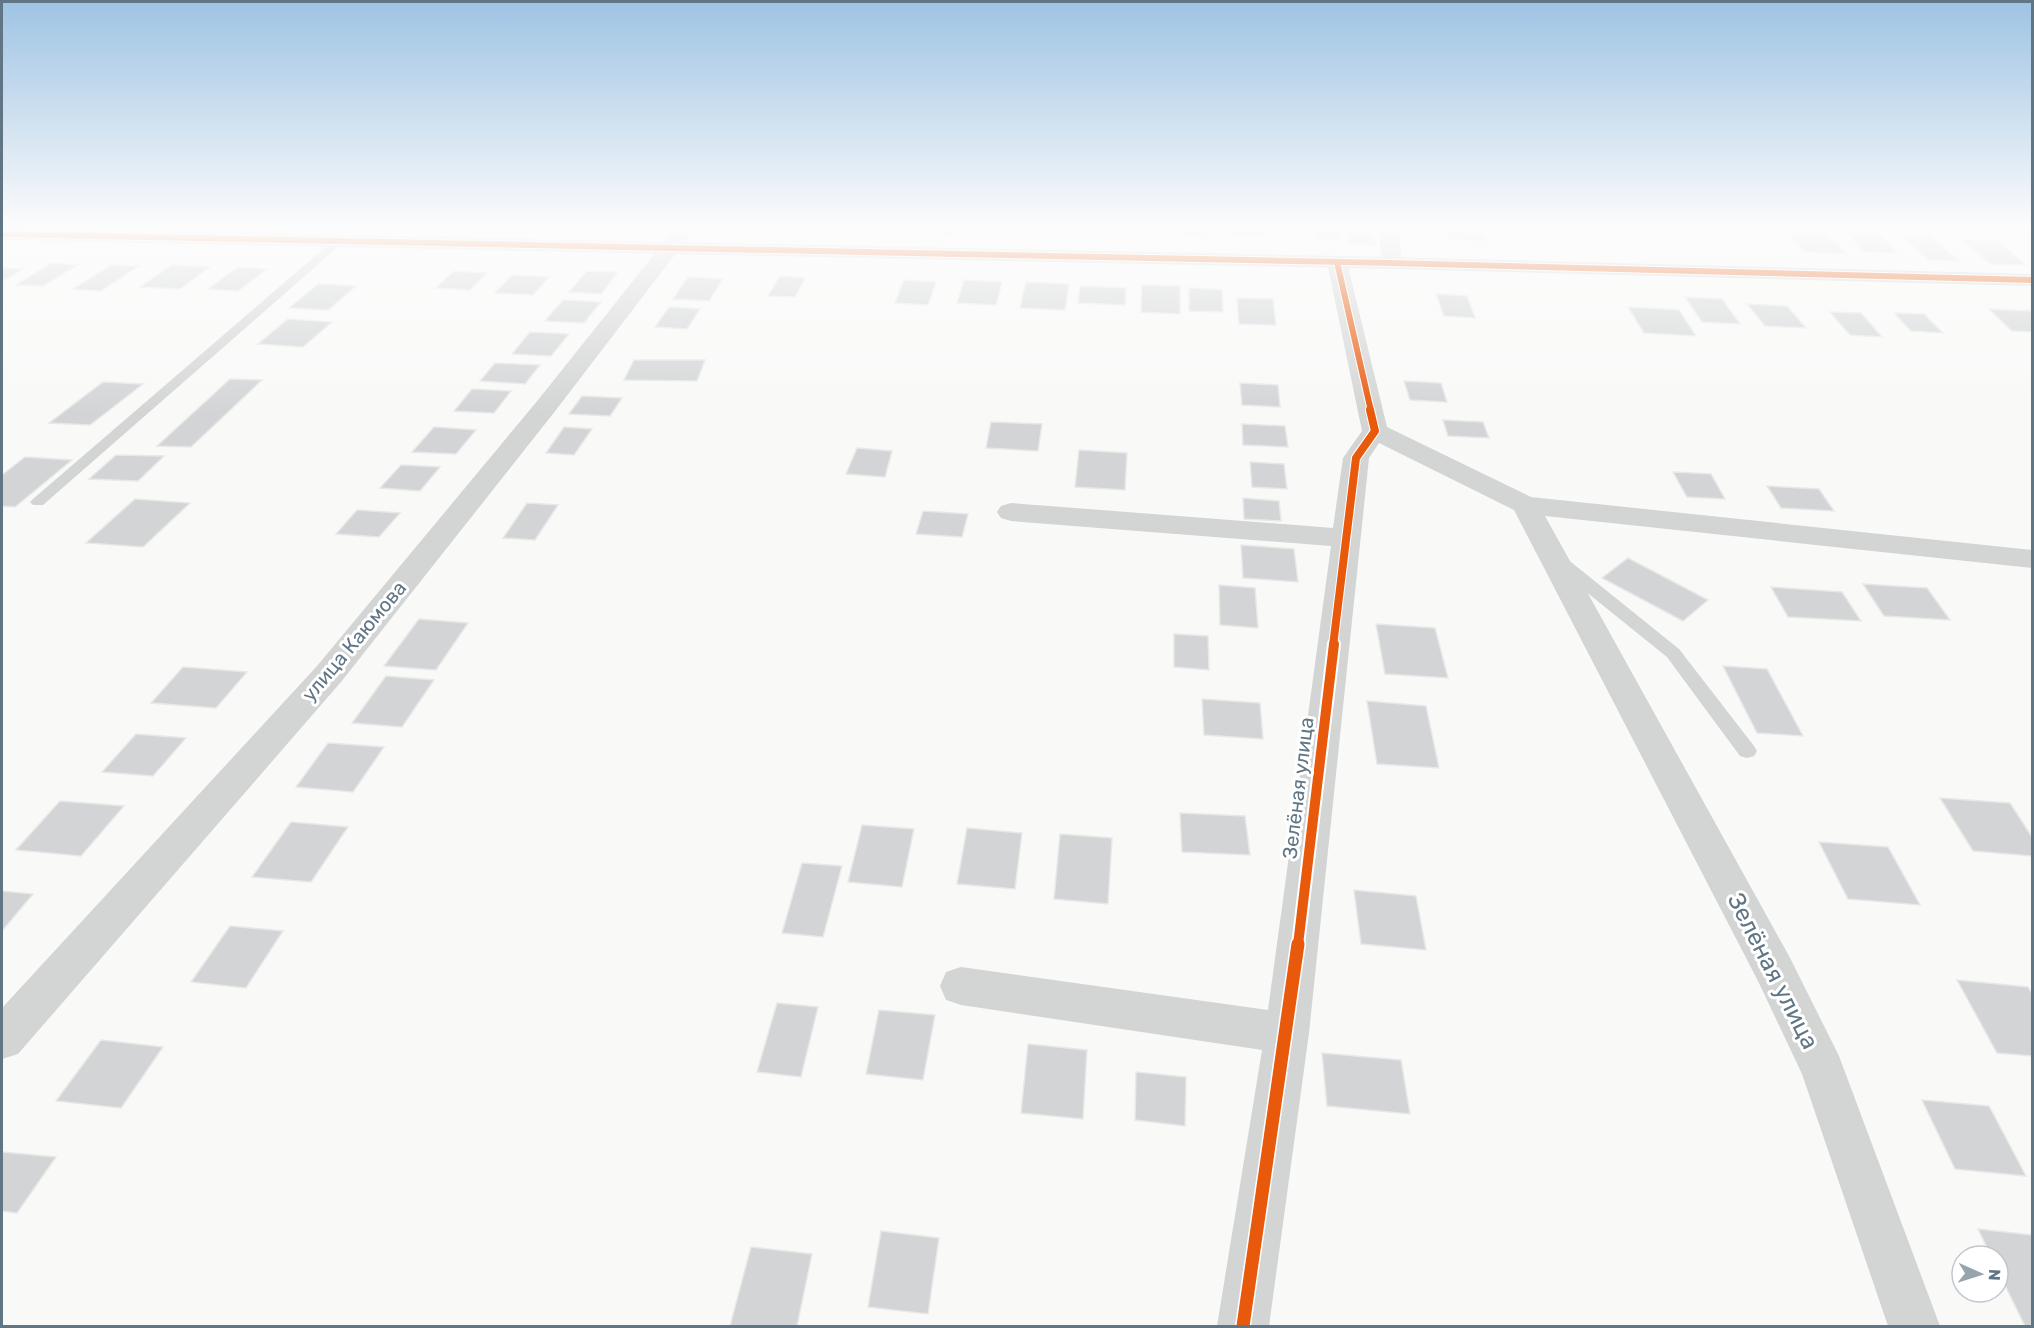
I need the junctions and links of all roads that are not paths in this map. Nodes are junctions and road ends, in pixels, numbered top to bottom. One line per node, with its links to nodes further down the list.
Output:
1 (284, 289): 5 (lane)
2 (637, 289): 14 (street, улица Каюмова)
3 (1344, 289): 4 (street)
4 (1375, 431): 6 (street); 8 (street, Зелёная улица)
5 (38, 502)
6 (1525, 506): 9 (street, Зелёная улица); 10 (street)
7 (1011, 512): 8 (street)
8 (1347, 538): 13 (street, Зелёная улица)
9 (1551, 555): 11 (lane); 16 (street, Зелёная улица)
10 (2032, 559)
11 (1747, 751)
12 (961, 986): 13 (street)
13 (1287, 1033): 15 (street, Зелёная улица)
14 (2, 1039)
15 (1243, 1326)
16 (1914, 1326)

